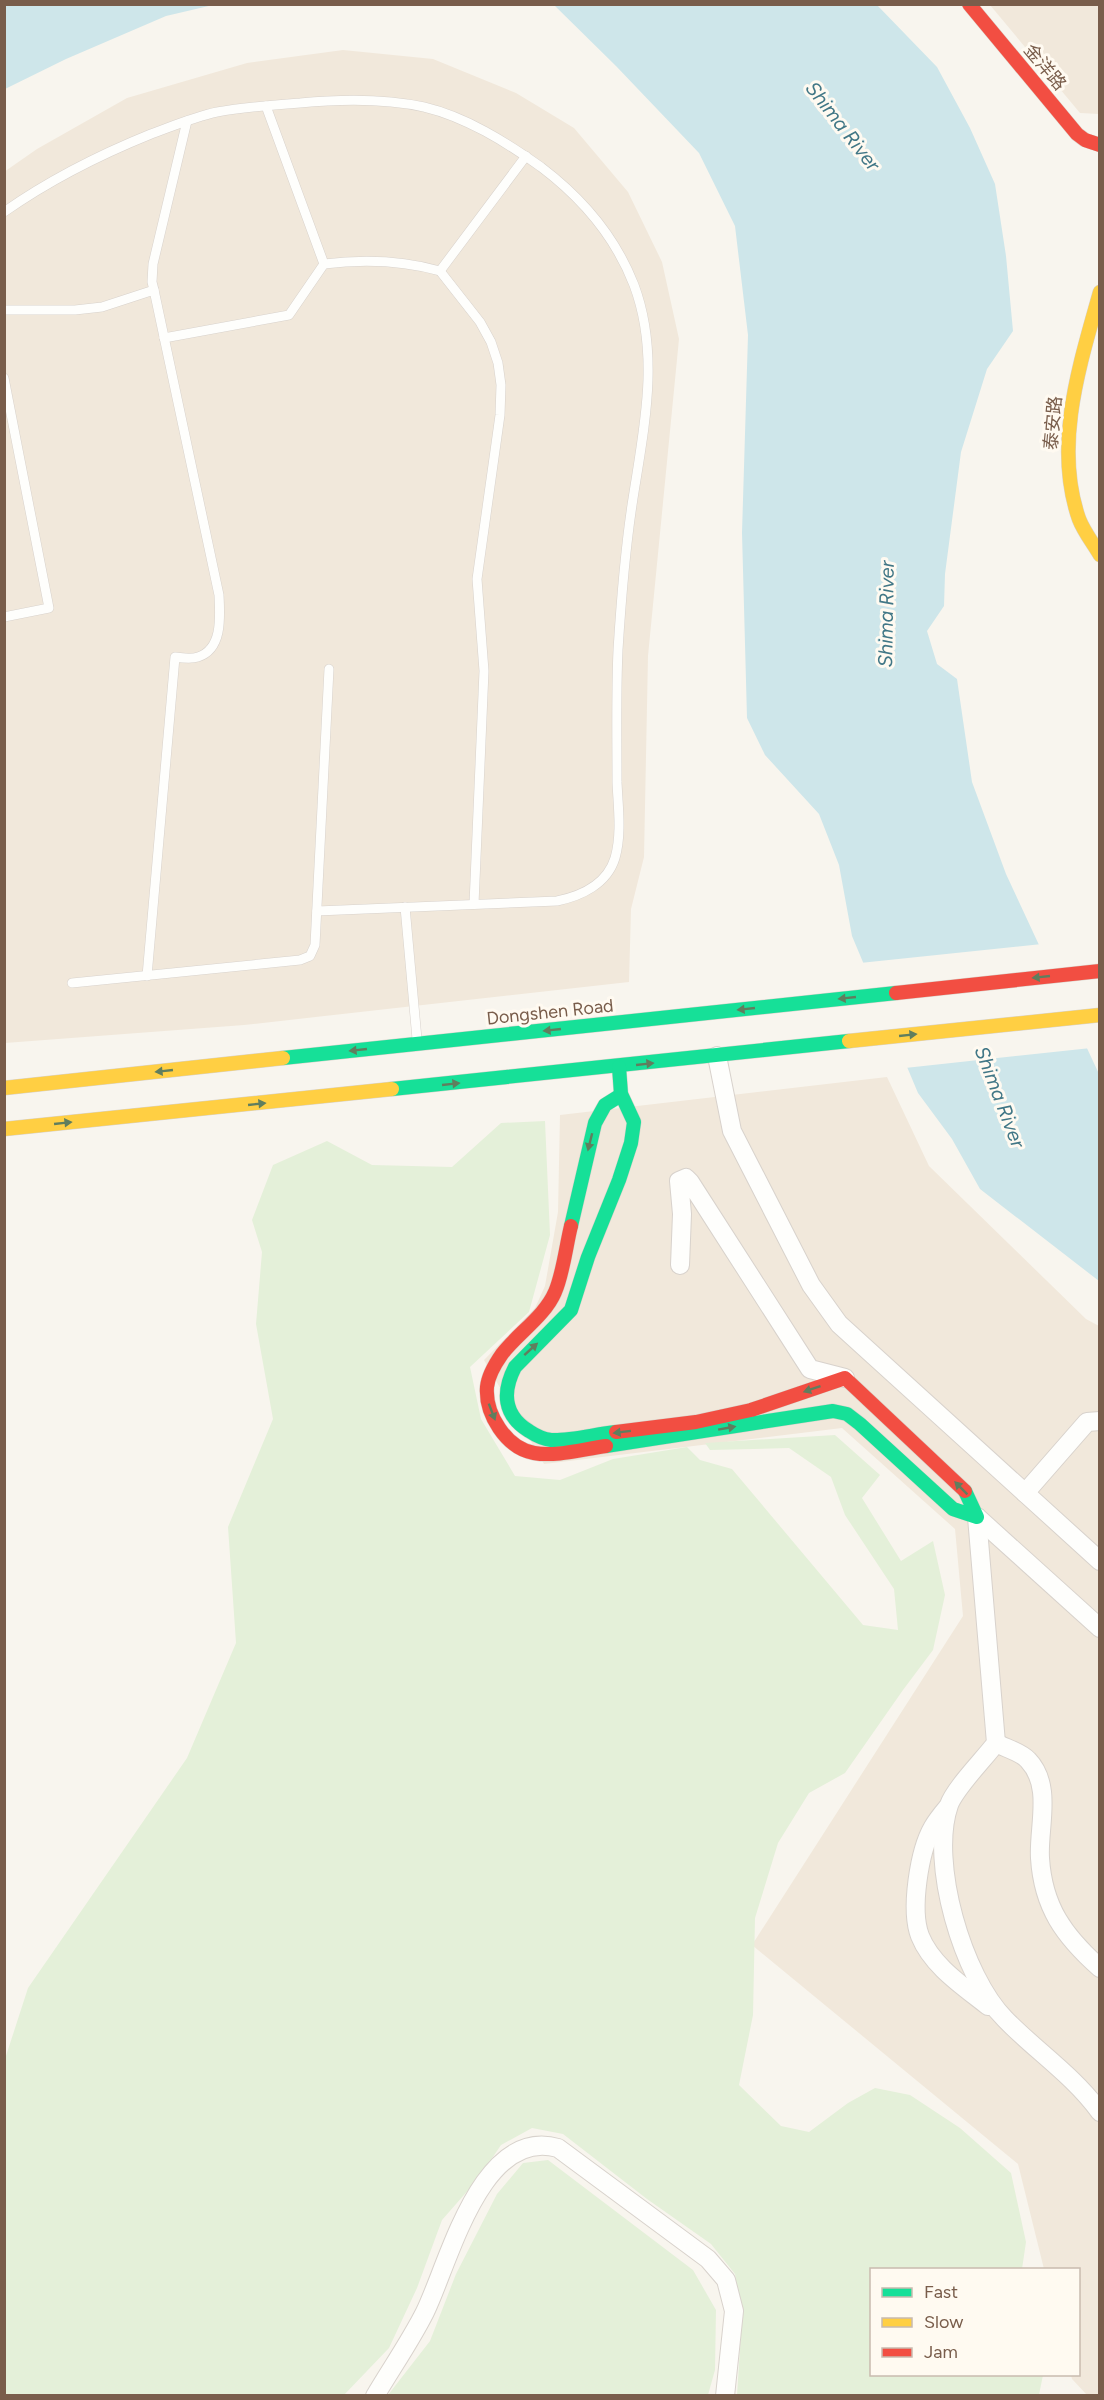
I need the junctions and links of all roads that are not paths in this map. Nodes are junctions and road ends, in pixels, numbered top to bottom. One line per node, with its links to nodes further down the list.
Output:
1 (969, 4): 4 (main road, 金洋路)
2 (266, 106): 3 (lane); 5 (lane); 7 (lane)
3 (187, 121): 6 (lane); 9 (lane)
4 (1100, 145)
5 (526, 156): 8 (lane); 17 (lane)
6 (4, 212)
7 (324, 264): 8 (lane); 12 (lane)
8 (440, 271): 17 (lane)
9 (154, 290): 11 (lane); 12 (lane)
10 (1100, 292): 14 (main road, 泰安路)
11 (4, 310)
12 (164, 338): 21 (lane)
13 (4, 378): 15 (lane)
14 (1100, 555)
15 (4, 617)
16 (329, 669): 19 (lane)
17 (474, 904): 18 (lane)
18 (405, 907): 19 (lane); 24 (lane)
19 (316, 911): 21 (lane)
20 (1100, 971): 24 (main road, Dongshen Road, one-way to 24)
21 (147, 976): 22 (lane)
22 (72, 983)
23 (1100, 1015): 25 (main road, one-way to 23)
24 (417, 1044): 27 (main road, Dongshen Road, one-way to 27)
25 (717, 1056): 26 (main road, one-way to 25); 33 (street)
26 (619, 1067): 28 (main road); 29 (main road, one-way to 26)
27 (4, 1088)
28 (621, 1095): 31 (main road, one-way to 28); 34 (main road, one-way to 34)
29 (4, 1130)
30 (680, 1265): 31 (street)
31 (845, 1378): 34 (main road, one-way to 31)
32 (1100, 1421): 33 (street)
33 (1026, 1493): 35 (street)
34 (977, 1517): 36 (street); 37 (street)
35 (1100, 1561)
36 (1100, 1628)
37 (996, 1743): 38 (street); 39 (street)
38 (950, 1804): 40 (street); 40 (street)
39 (1100, 1968)
40 (1004, 2019): 41 (street)
41 (1100, 2112)
42 (375, 2396): 43 (street)
43 (726, 2396)

